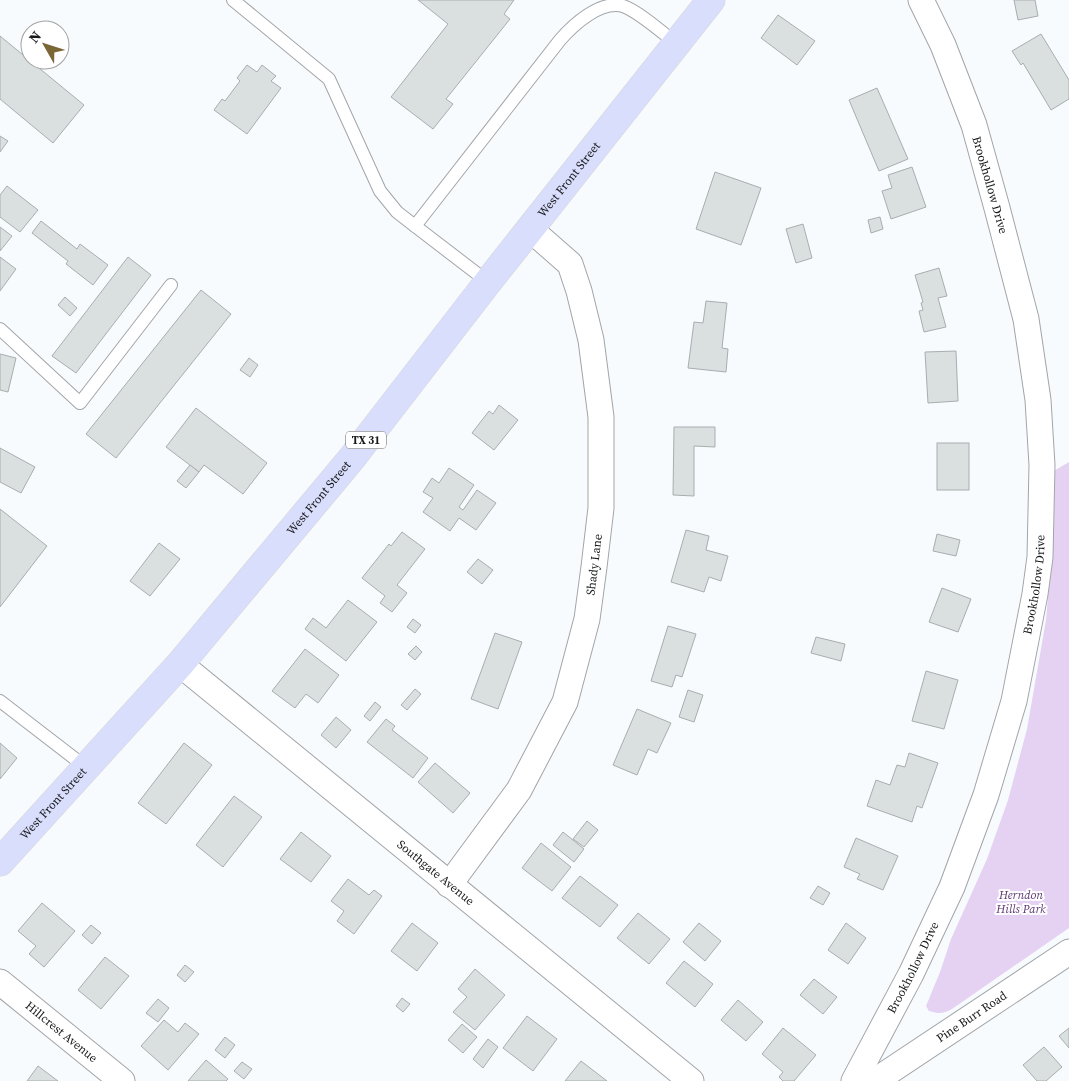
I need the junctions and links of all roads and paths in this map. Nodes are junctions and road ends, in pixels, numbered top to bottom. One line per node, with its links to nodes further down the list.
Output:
1 (232, 0): 5 (lane)
2 (711, 0): 4 (main road, West Front Street / TX 31)
3 (920, 0): 19 (street, Brookhollow Drive)
4 (677, 44): 5 (lane); 6 (main road, West Front Street / TX 31)
5 (415, 226): 7 (lane)
6 (530, 229): 7 (main road, West Front Street / TX 31); 14 (street, Shady Lane)
7 (488, 282): 10 (main road, West Front Street / TX 31)
8 (171, 285): 9 (lane)
9 (0, 329)
10 (180, 664): 12 (main road, West Front Street / TX 31); 14 (street, Southgate Avenue)
11 (0, 701): 12 (lane)
12 (87, 768): 13 (main road, West Front Street / TX 31)
13 (0, 862)
14 (449, 885): 18 (street, Southgate Avenue)
15 (1069, 952): 20 (street, Pine Burr Road)
16 (0, 982): 17 (street, Hillcrest Avenue)
17 (122, 1081)
18 (691, 1081)
19 (854, 1081)
20 (875, 1081)

